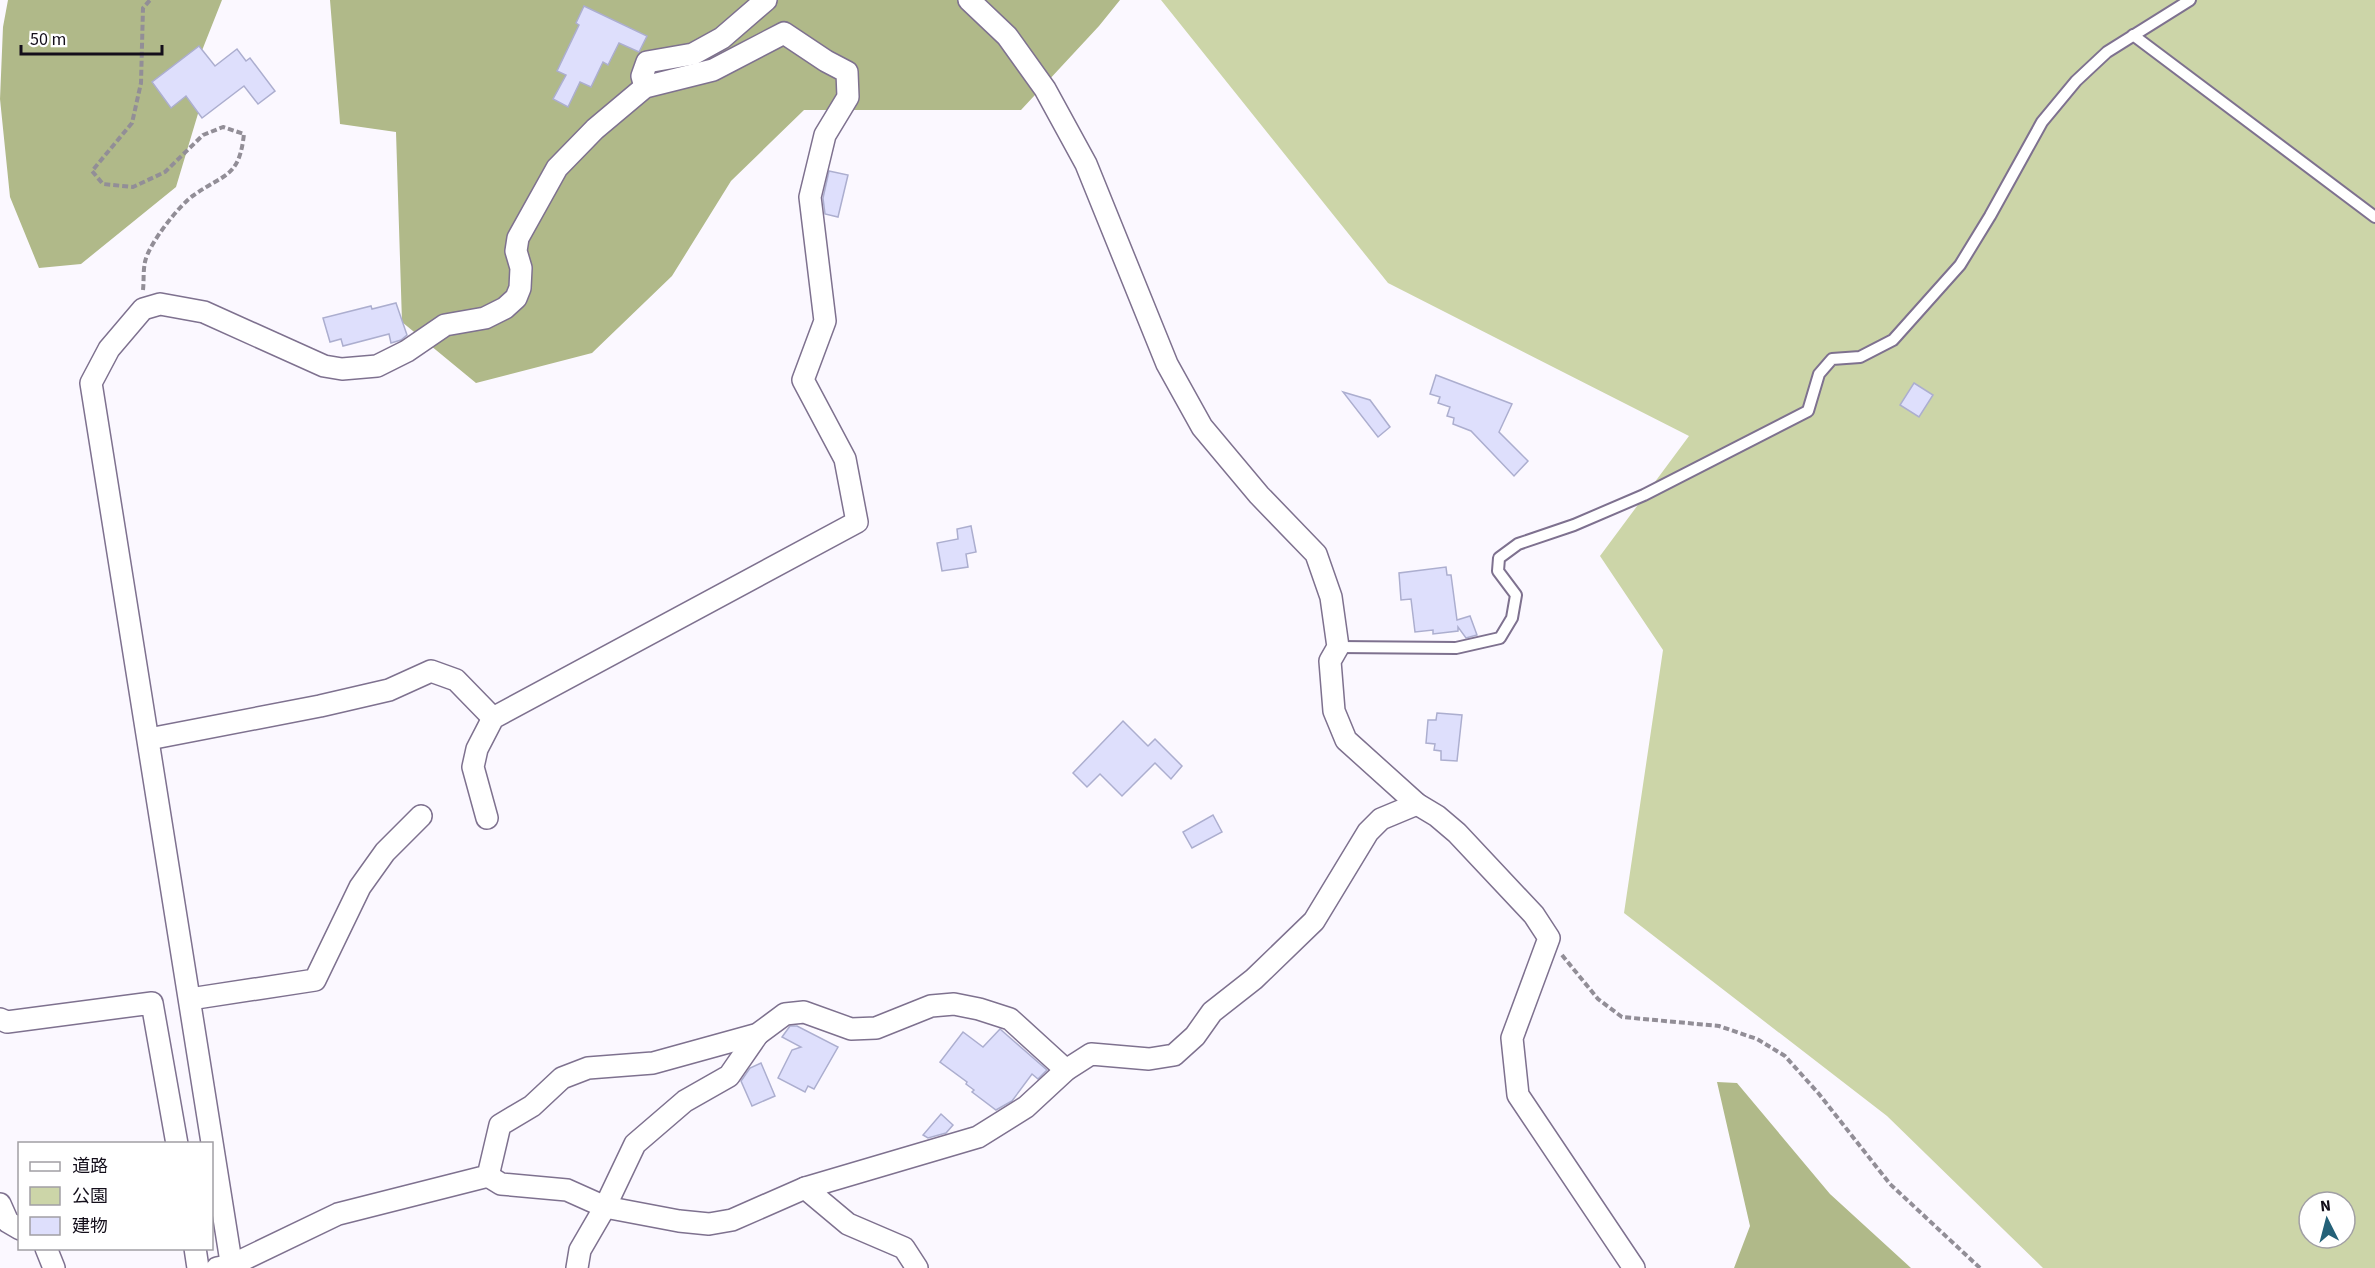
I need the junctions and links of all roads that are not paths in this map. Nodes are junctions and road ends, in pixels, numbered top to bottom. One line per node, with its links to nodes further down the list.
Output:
1 (766, 0): 5 (street)
2 (969, 0): 7 (street)
3 (2190, 0): 4 (lane)
4 (2133, 35): 6 (lane); 7 (lane)
5 (645, 87): 8 (street); 9 (street)
6 (2375, 217)
7 (1338, 647): 10 (street)
8 (493, 718): 9 (street); 12 (street)
9 (149, 739): 13 (street)
10 (1417, 804): 16 (street); 32 (street)
11 (421, 816): 13 (street)
12 (487, 818)
13 (190, 999): 18 (street)
14 (0, 1019): 17 (street)
15 (758, 1034): 16 (street); 20 (street); 23 (street)
16 (1066, 1070): 21 (street)
17 (177, 1142)
18 (210, 1142)
19 (213, 1166): 27 (street)
20 (488, 1176): 23 (street); 27 (street)
21 (805, 1188): 23 (street); 31 (street)
22 (0, 1204): 24 (street)
23 (605, 1207): 30 (street)
24 (18, 1228)
25 (47, 1250): 28 (street)
26 (195, 1250): 29 (street)
27 (227, 1267)
28 (54, 1268)
29 (198, 1268)
30 (577, 1268)
31 (917, 1268)
32 (1634, 1268)

